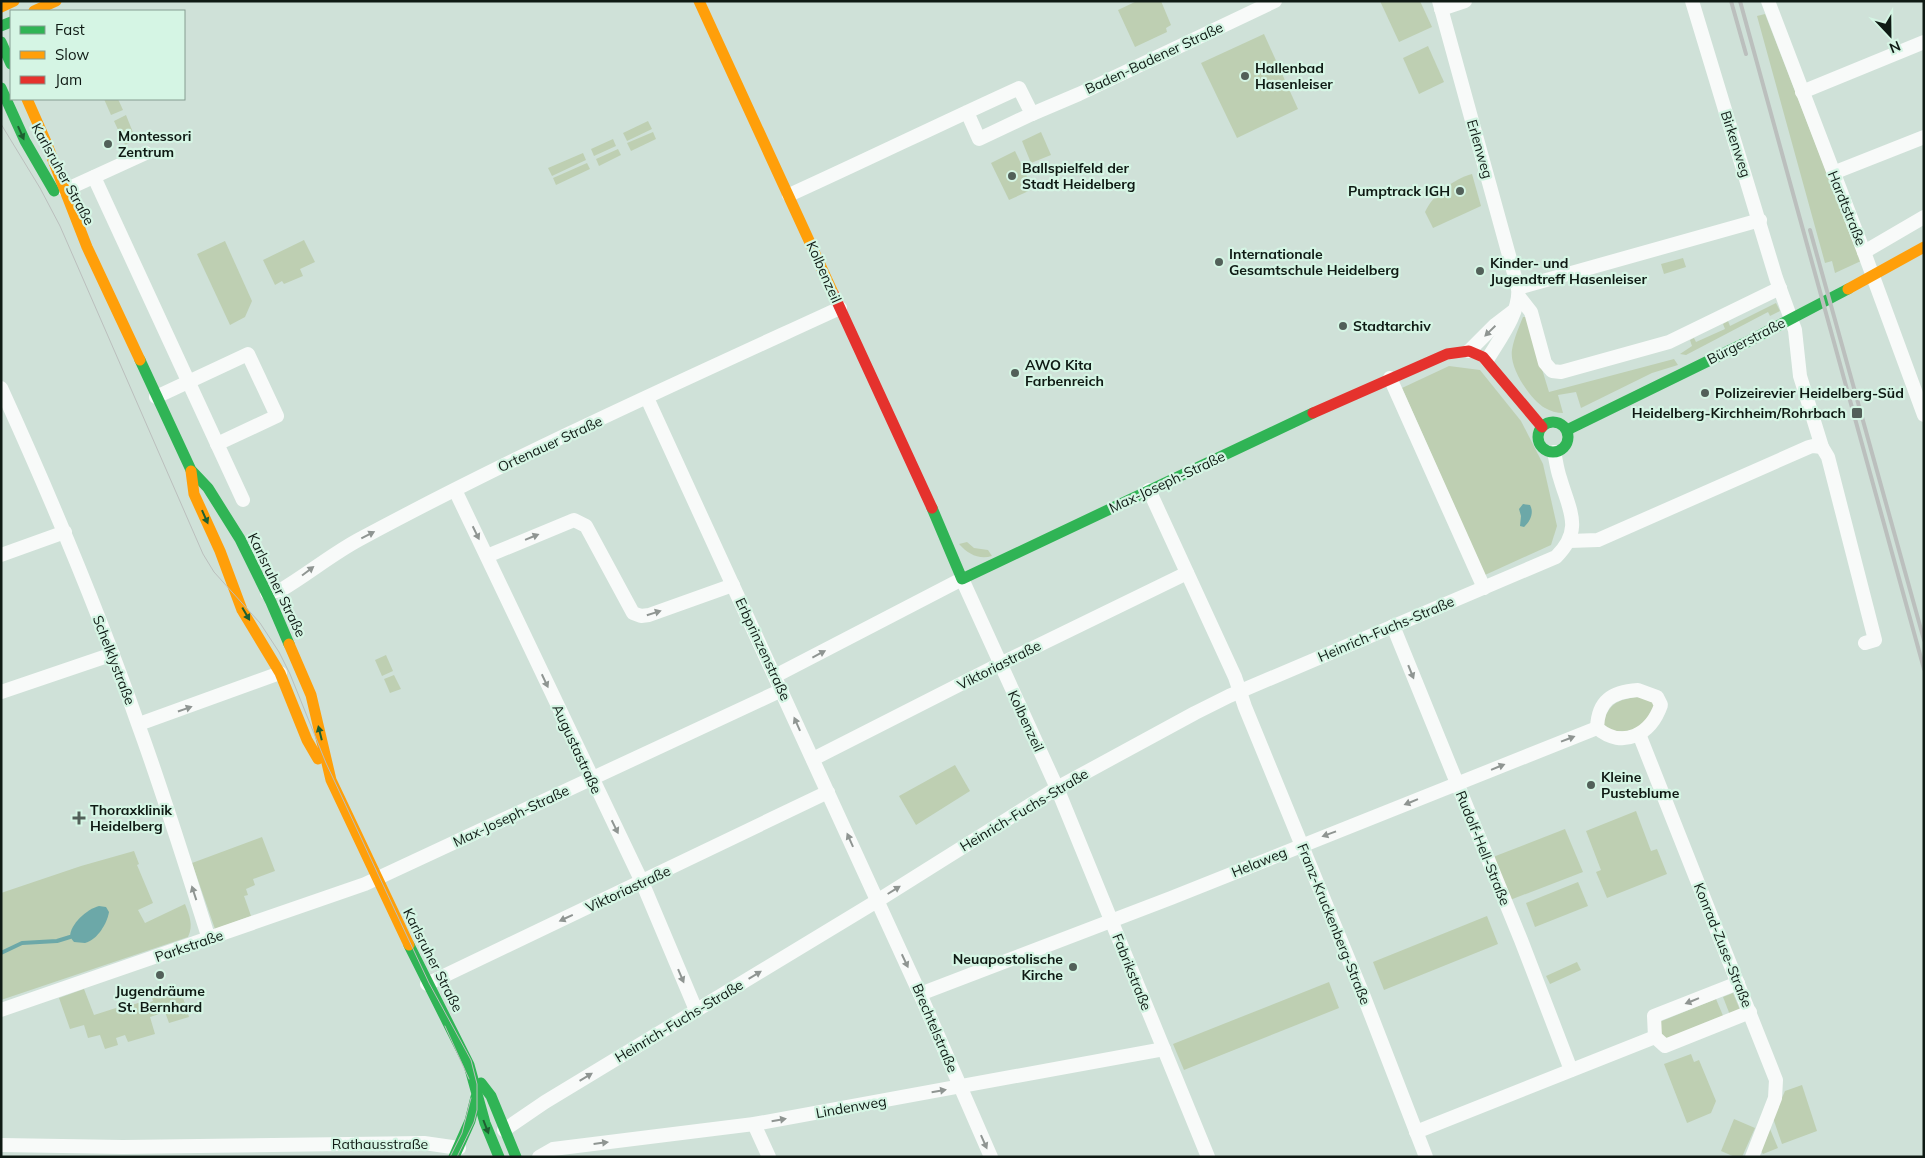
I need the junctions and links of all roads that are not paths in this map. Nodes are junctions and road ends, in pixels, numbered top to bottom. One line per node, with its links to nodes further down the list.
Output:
1 (14, 1): 9 (main road)
2 (56, 1): 10 (main road)
3 (698, 1): 24 (main road, Kolbenzeil)
4 (1275, 1): 18 (street, Baden-Badener Straße)
5 (1465, 1): 8 (street)
6 (1692, 1): 26 (street, Birkenweg)
7 (1771, 2): 15 (street, Hardtstraße)
8 (1440, 5): 31 (street, Erlenweg)
9 (1, 6)
10 (36, 10)
11 (1, 42): 13 (main road)
12 (1924, 42): 15 (street)
13 (10, 62)
14 (1, 88): 28 (main road, Karlsruher Straße, one-way to 28)
15 (1802, 92): 21 (street, Hardtstraße)
16 (27, 100): 23 (main road, Karlsruher Straße)
17 (967, 112): 18 (street); 18 (street, Baden-Badener Straße); 24 (street)
18 (1032, 114)
19 (1924, 137): 21 (street)
20 (146, 153): 22 (street)
21 (1833, 173): 29 (street, Hardtstraße)
22 (94, 177): 23 (street); 37 (street)
23 (65, 190): 28 (main road, Karlsruher Straße)
24 (789, 195): 32 (main road, Kolbenzeil)
25 (1924, 217): 29 (street)
26 (1760, 220): 30 (street, Birkenweg); 31 (street)
27 (1924, 246): 44 (main road, Bürgerstraße)
28 (87, 247): 40 (main road, Karlsruher Straße)
29 (1864, 252): 39 (street, Hardtstraße)
30 (1780, 288): 31 (street, Erlenweg); 46 (street)
31 (1519, 293): 33 (street)
32 (840, 308): 41 (street, Ortenauer Straße); 54 (main road, Kolbenzeil)
33 (1513, 312): 34 (street, one-way to 34); 35 (street)
34 (1469, 351): 35 (main road); 36 (main road, Max-Joseph-Straße)
35 (1487, 360): 43 (main road)
36 (1390, 378): 50 (main road, Max-Joseph-Straße); 64 (street)
37 (189, 382): 40 (street); 45 (street); 45 (street)
38 (1, 388): 52 (street, Schelklystraße)
39 (1920, 388): 42 (street, Hardtstraße)
40 (156, 397): 48 (main road, Karlsruher Straße)
41 (647, 398): 49 (street, Ortenauer Straße); 63 (street, Erbprinzenstraße)
42 (1924, 415)
43 (1542, 427): 44 (main road); 47 (main road)
44 (1567, 430): 47 (main road)
45 (217, 444): 51 (street)
46 (1822, 447): 53 (street); 67 (street)
47 (1554, 452): 53 (street)
48 (191, 470): 55 (main road, Karlsruher Straße, one-way to 55); 65 (main road, Karlsruher Straße)
49 (455, 490): 57 (street, Augustastraße, one-way to 57); 65 (street, Ortenauer Straße, one-way to 49)
50 (1149, 490): 58 (main road, Max-Joseph-Straße); 59 (street, Franz-Kruckenberg-Straße)
51 (243, 500)
52 (65, 532): 56 (street); 68 (street, Schelklystraße)
53 (1569, 541): 64 (street, Heinrich-Fuchs-Straße)
54 (948, 544): 58 (main road); 61 (main road, Kolbenzeil)
55 (220, 551): 60 (main road); 70 (main road, Karlsruher Straße, one-way to 70)
56 (1, 555)
57 (487, 556): 63 (street, one-way to 63); 79 (street, Augustastraße, one-way to 79)
58 (998, 562): 61 (main road, Max-Joseph-Straße)
59 (1187, 573): 69 (street, Viktoriastraße); 73 (street, Franz-Kruckenberg-Straße)
60 (242, 576)
61 (962, 579): 69 (street, Kolbenzeil); 71 (street, Max-Joseph-Straße, one-way to 61)
62 (251, 585): 65 (main road)
63 (733, 585): 71 (street, Erbprinzenstraße)
64 (1484, 588): 66 (street, Heinrich-Fuchs-Straße)
65 (267, 593): 80 (main road, Karlsruher Straße, one-way to 65)
66 (1393, 626): 73 (street, Heinrich-Fuchs-Straße); 81 (street, Rudolf-Hell-Straße, one-way to 81)
67 (1865, 644)
68 (112, 654): 74 (street); 75 (street, Schelklystraße)
69 (1000, 664): 78 (street, Viktoriastraße); 82 (street, Kolbenzeil)
70 (280, 673): 75 (street, one-way to 70); 80 (main road, Karlsruher Straße)
71 (776, 676): 72 (street, Erbprinzenstraße)
72 (782, 690): 78 (street, Erbprinzenstraße, one-way to 72); 79 (street, Max-Joseph-Straße)
73 (1241, 691): 82 (street, Heinrich-Fuchs-Straße); 84 (street, Franz-Kruckenberg-Straße)
74 (1, 692)
75 (139, 724): 89 (street, Schelklystraße, one-way to 75)
76 (1597, 728): 77 (street); 77 (street); 81 (street, Helaweg, one-way to 76)
77 (1639, 734): 90 (street, Konrad-Zuse-Straße)
78 (813, 759): 83 (street, Erbprinzenstraße)
79 (591, 779): 85 (street, Max-Joseph-Straße); 86 (street, Augustastraße, one-way to 86)
80 (331, 780): 85 (main road, Karlsruher Straße)
81 (1457, 784): 84 (street, Helaweg, one-way to 84); 99 (street, Rudolf-Hell-Straße)
82 (1057, 788): 87 (street, Heinrich-Fuchs-Straße, one-way to 82); 88 (street, Fabrikstraße)
83 (828, 792): 86 (street, Viktoriastraße); 87 (street, Erbprinzenstraße, one-way to 83)
84 (1302, 844): 88 (street, Helaweg); 104 (street, Franz-Kruckenberg-Straße)
85 (376, 878): 89 (street, Parkstraße); 91 (main road, Karlsruher Straße)
86 (642, 882): 91 (street, Viktoriastraße, one-way to 91); 94 (street, Augustastraße, one-way to 94)
87 (877, 901): 92 (street, Brechtelstraße, one-way to 92); 94 (street, Heinrich-Fuchs-Straße, one-way to 87)
88 (1112, 921): 92 (street, Helaweg); 97 (street, Fabrikstraße)
89 (210, 939): 93 (street, Parkstraße)
90 (1738, 983): 95 (street, Konrad-Zuse-Straße); 96 (street, one-way to 96)
91 (427, 984): 98 (main road, Karlsruher Straße)
92 (920, 994): 100 (street, Brechtelstraße)
93 (1, 1010)
94 (696, 1010): 103 (street, Heinrich-Fuchs-Straße, one-way to 94)
95 (1750, 1012): 96 (street); 115 (street, Konrad-Zuse-Straße)
96 (1655, 1037): 99 (street)
97 (1164, 1048): 100 (street, Lindenweg); 113 (street, Fabrikstraße)
98 (469, 1065): 101 (main road, Karlsruher Straße); 103 (main road)
99 (1572, 1070): 104 (street)
100 (960, 1087): 102 (street, Lindenweg, one-way to 100); 112 (street, Brechtelstraße, one-way to 112)
101 (476, 1096): 107 (main road, Karlsruher Straße); 108 (main road, one-way to 108)
102 (754, 1124): 110 (street, Lindenweg, one-way to 102); 111 (street)
103 (504, 1130): 109 (main road)
104 (1416, 1132): 114 (street, Franz-Kruckenberg-Straße)
105 (1, 1145): 106 (street, Rathausstraße)
106 (126, 1152): 107 (street, Rathausstraße)
107 (457, 1152)
108 (499, 1157)
109 (516, 1157)
110 (539, 1157)
111 (769, 1157)
112 (990, 1157)
113 (1208, 1157)
114 (1426, 1157)
115 (1752, 1157)

